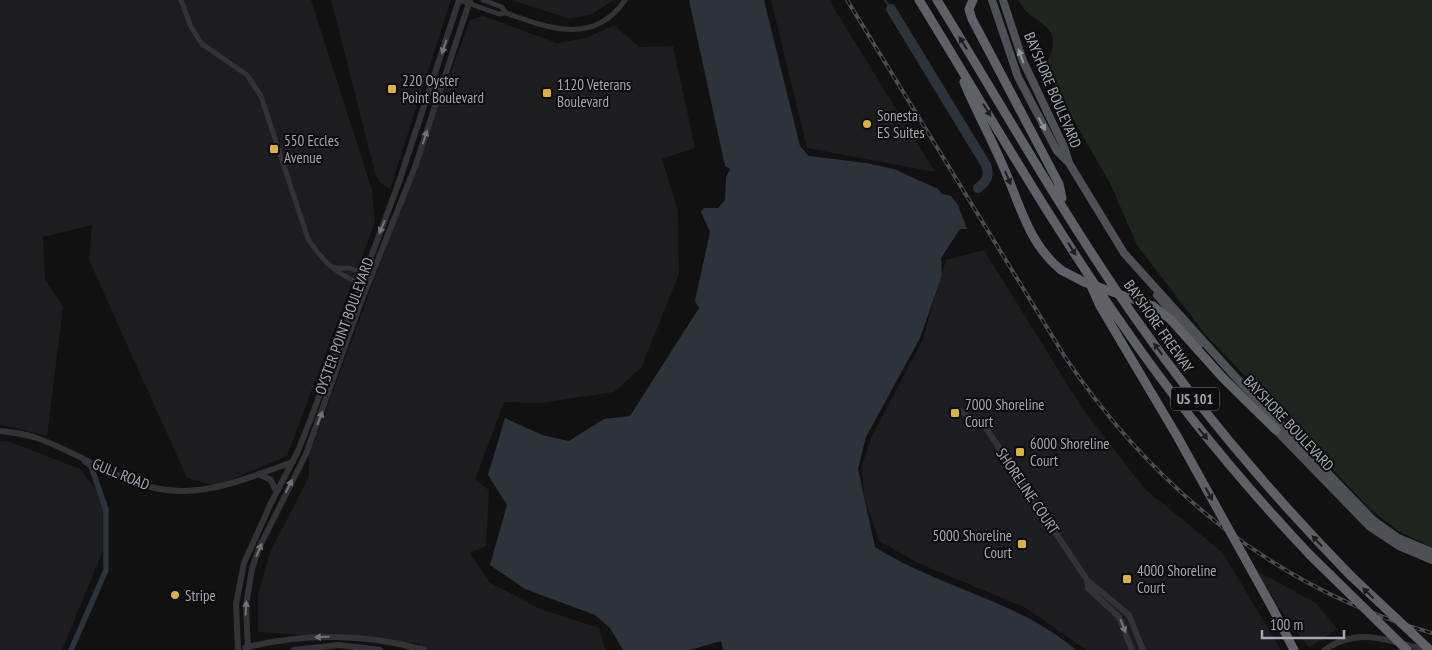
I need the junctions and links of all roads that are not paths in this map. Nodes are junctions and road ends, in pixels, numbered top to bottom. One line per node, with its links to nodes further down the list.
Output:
1 (181, 0): 16 (street)
2 (459, 0): 10 (street); 17 (street, OYSTER POINT BOULEVARD, one-way to 17)
3 (483, 0): 11 (street)
4 (625, 0): 11 (street)
5 (919, 0): 12 (highway, BAYSHORE FREEWAY / US 101)
6 (937, 0): 14 (highway, BAYSHORE FREEWAY / US 101, one-way to 6)
7 (972, 0): 14 (highway)
8 (992, 0): 13 (main road, BAYSHORE BOULEVARD, one-way to 13)
9 (1003, 0): 13 (main road, BAYSHORE BOULEVARD, one-way to 9)
10 (469, 2): 11 (street); 18 (street, OYSTER POINT BOULEVARD, one-way to 10)
11 (506, 13)
12 (952, 54): 15 (highway, BAYSHORE FREEWAY / US 101, one-way to 15); 23 (highway, one-way to 23, bridge)
13 (1069, 163): 19 (main road, BAYSHORE BOULEVARD)
14 (1062, 204): 44 (highway, BAYSHORE FREEWAY / US 101, one-way to 14, bridge)
15 (1083, 267): 34 (highway, one-way to 34, bridge); 43 (highway, BAYSHORE FREEWAY / US 101, one-way to 43, bridge)
16 (334, 268): 17 (street); 20 (street)
17 (364, 273): 18 (street); 20 (street, OYSTER POINT BOULEVARD)
18 (371, 276): 21 (street, OYSTER POINT BOULEVARD)
19 (1147, 281): 23 (main road, BAYSHORE BOULEVARD); 29 (main road, BAYSHORE BOULEVARD)
20 (360, 284): 21 (street); 25 (street, OYSTER POINT BOULEVARD)
21 (367, 286): 26 (street, OYSTER POINT BOULEVARD, one-way to 21)
22 (960, 411): 31 (street, SHORELINE COURT)
23 (1276, 430): 30 (main road, BAYSHORE BOULEVARD)
24 (0, 431): 27 (street, GULL ROAD)
25 (292, 462): 26 (street, GULL ROAD); 27 (street, GULL ROAD); 28 (street, OYSTER POINT BOULEVARD)
26 (302, 463): 35 (street, OYSTER POINT BOULEVARD, one-way to 26)
27 (259, 474): 28 (street)
28 (276, 491): 36 (street, OYSTER POINT BOULEVARD)
29 (1432, 552)
30 (1432, 560)
31 (1087, 580): 40 (street, SHORELINE COURT, one-way to 40); 41 (street, SHORELINE COURT)
32 (343, 637): 33 (street); 35 (street, OYSTER POINT BOULEVARD, one-way to 35); 39 (street, OYSTER POINT BOULEVARD)
33 (343, 645): 37 (street); 38 (street)
34 (1292, 646)
35 (248, 648): 36 (street, OYSTER POINT BOULEVARD)
36 (238, 650)
37 (294, 650)
38 (380, 650)
39 (422, 650)
40 (1132, 650)
41 (1143, 650)
42 (1325, 650): 44 (street)
43 (1407, 650)
44 (1428, 650)

